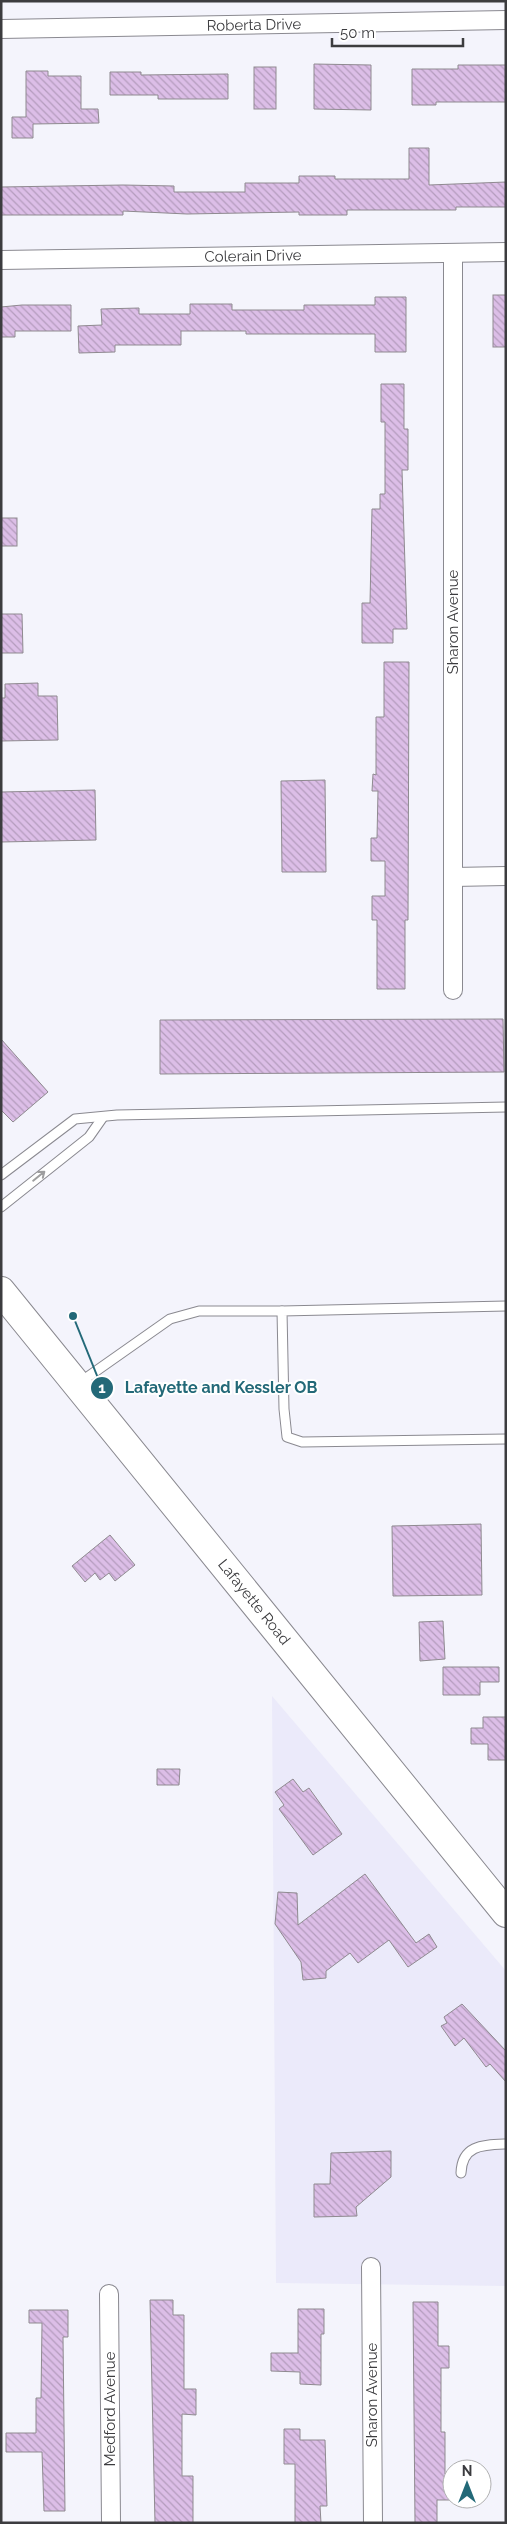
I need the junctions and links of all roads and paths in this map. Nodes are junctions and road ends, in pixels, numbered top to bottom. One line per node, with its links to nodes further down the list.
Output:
1 (506, 20): 2 (street, Roberta Drive)
2 (1, 29)
3 (506, 252): 4 (street, Colerain Drive)
4 (453, 253): 5 (street, Colerain Drive); 7 (street, Sharon Avenue)
5 (1, 260)
6 (506, 876): 7 (street)
7 (453, 877): 8 (street, Sharon Avenue)
8 (452, 990)
9 (506, 1107): 10 (lane)
10 (103, 1117): 11 (lane); 12 (lane, one-way to 10)
11 (1, 1175)
12 (1, 1207)
13 (1, 1292): 16 (main road, Lafayette Road)
14 (506, 1306): 15 (lane)
15 (282, 1311): 16 (lane); 17 (lane)
16 (77, 1385): 18 (main road, Lafayette Road)
17 (506, 1439)
18 (506, 1913)
19 (506, 2144): 20 (lane)
20 (461, 2173)
21 (371, 2267): 24 (street, Sharon Avenue)
22 (109, 2294): 23 (street, Medford Avenue)
23 (111, 2523)
24 (373, 2523)

